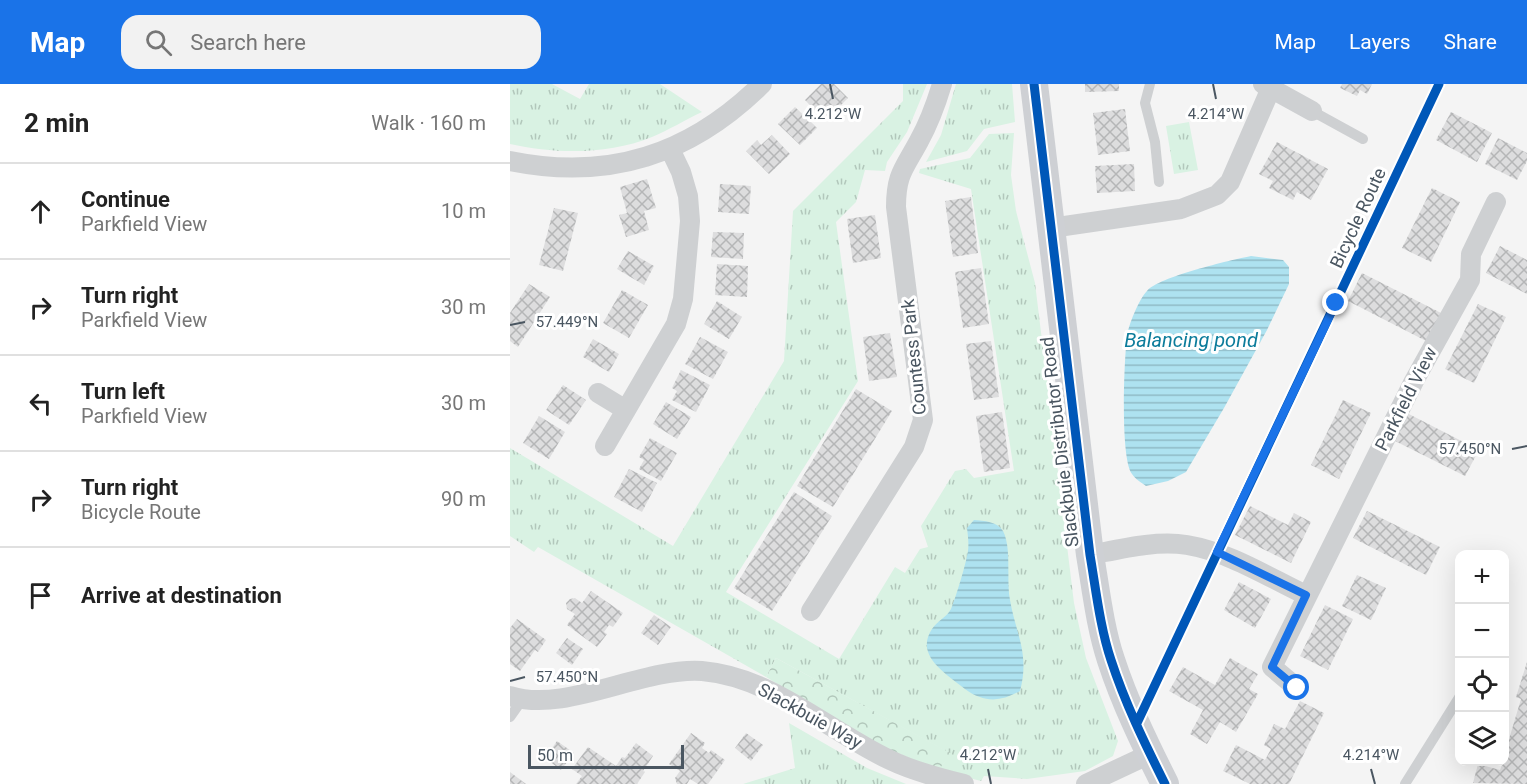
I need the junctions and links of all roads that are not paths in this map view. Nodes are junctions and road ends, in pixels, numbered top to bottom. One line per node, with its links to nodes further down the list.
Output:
1 (762, 84): 8 (street)
2 (942, 84): 18 (street, Countess Park)
3 (1034, 84): 12 (street, Slackbuie Distributor Road)
4 (1150, 84): 10 (lane)
5 (1267, 86): 6 (street); 12 (street)
6 (1312, 111): 7 (lane)
7 (1363, 138)
8 (670, 149): 9 (street); 14 (street)
9 (510, 162)
10 (1159, 182)
11 (1496, 202): 17 (street, Parkfield View)
12 (1051, 228): 16 (street, Slackbuie Distributor Road)
13 (598, 393): 14 (street)
14 (626, 410): 15 (street)
15 (605, 446)
16 (1090, 555): 17 (street); 23 (street, Slackbuie Distributor Road)
17 (1306, 595): 19 (street, Parkfield View)
18 (812, 611)
19 (1297, 688)
20 (516, 698): 22 (lane); 24 (street, Slackbuie Way)
21 (1455, 704): 27 (lane)
22 (510, 717)
23 (1150, 754): 25 (street); 26 (street, Slackbuie Distributor Road)
24 (964, 784)
25 (1086, 784)
26 (1165, 784)
27 (1405, 784)

